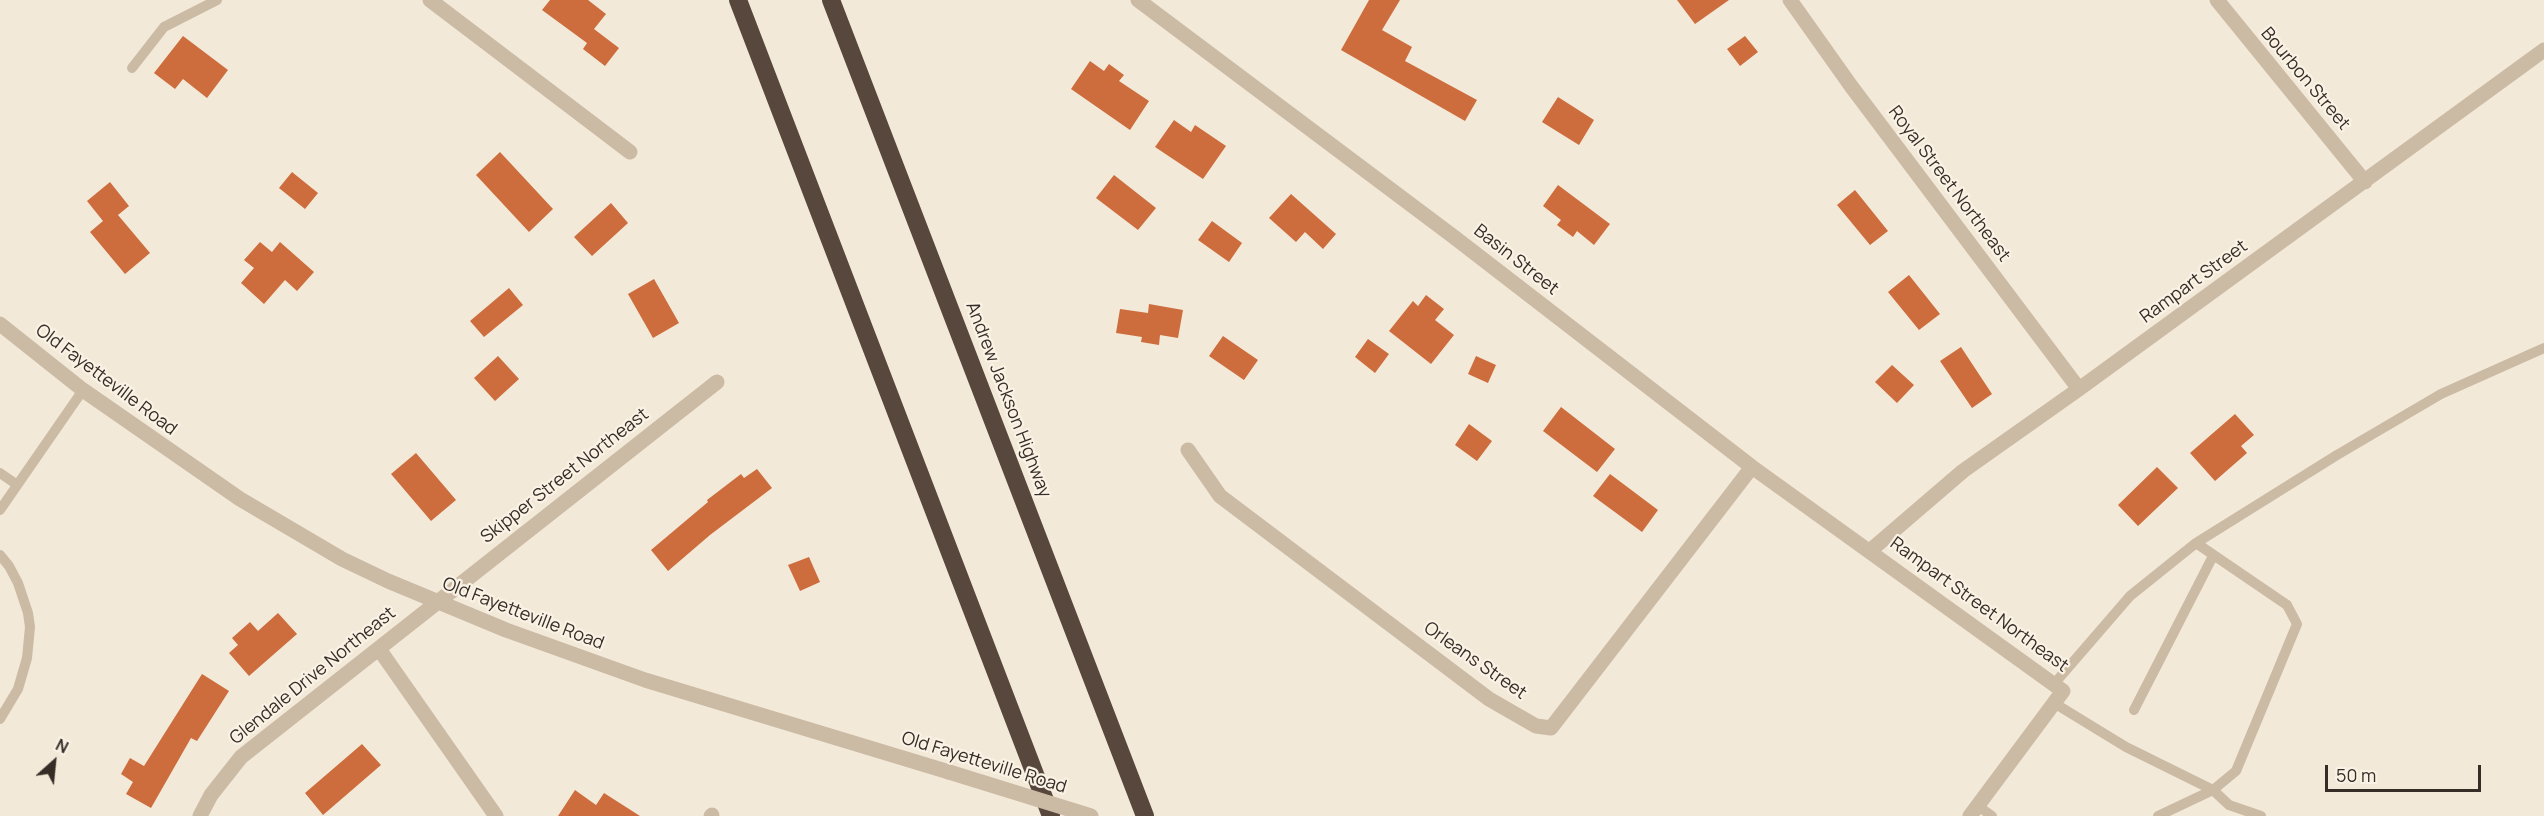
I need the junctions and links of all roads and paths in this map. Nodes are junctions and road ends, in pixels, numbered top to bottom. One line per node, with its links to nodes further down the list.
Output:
1 (217, 0): 9 (lane)
2 (430, 0): 10 (street)
3 (738, 0): 35 (highway)
4 (831, 0): 37 (highway, Andrew Jackson Highway)
5 (1138, 0): 18 (street, Basin Street)
6 (1790, 0): 15 (street, Royal Street Northeast)
7 (2217, 0): 11 (street, Bourbon Street)
8 (2544, 50): 11 (street, Rampart Street)
9 (132, 68)
10 (630, 152)
11 (2365, 182): 15 (street, Rampart Street)
12 (0, 324): 16 (street, Old Fayetteville Road)
13 (2544, 348): 22 (lane)
14 (717, 382): 26 (street, Skipper Street Northeast)
15 (2079, 389): 23 (street, Rampart Street)
16 (83, 390): 20 (lane); 26 (street, Old Fayetteville Road)
17 (1188, 450): 18 (street, Orleans Street)
18 (1752, 466): 23 (street, Basin Street)
19 (0, 473): 20 (lane)
20 (16, 484): 21 (lane)
21 (0, 510)
22 (2196, 543): 25 (lane); 28 (lane)
23 (1871, 550): 28 (street, Rampart Street Northeast)
24 (0, 555): 30 (lane)
25 (2213, 556): 29 (lane); 31 (lane)
26 (437, 601): 27 (street, Glendale Drive Northeast); 36 (street, Old Fayetteville Road, bridge)
27 (379, 649): 33 (street, Glendale Drive Northeast); 34 (street)
28 (2057, 692): 31 (lane); 32 (street)
29 (2134, 710)
30 (0, 719)
31 (2213, 790): 39 (lane); 40 (lane)
32 (1974, 811): 38 (lane)
33 (200, 816)
34 (496, 816)
35 (1051, 816)
36 (1091, 816)
37 (1145, 816)
38 (1992, 816)
39 (2158, 816)
40 (2261, 816)

